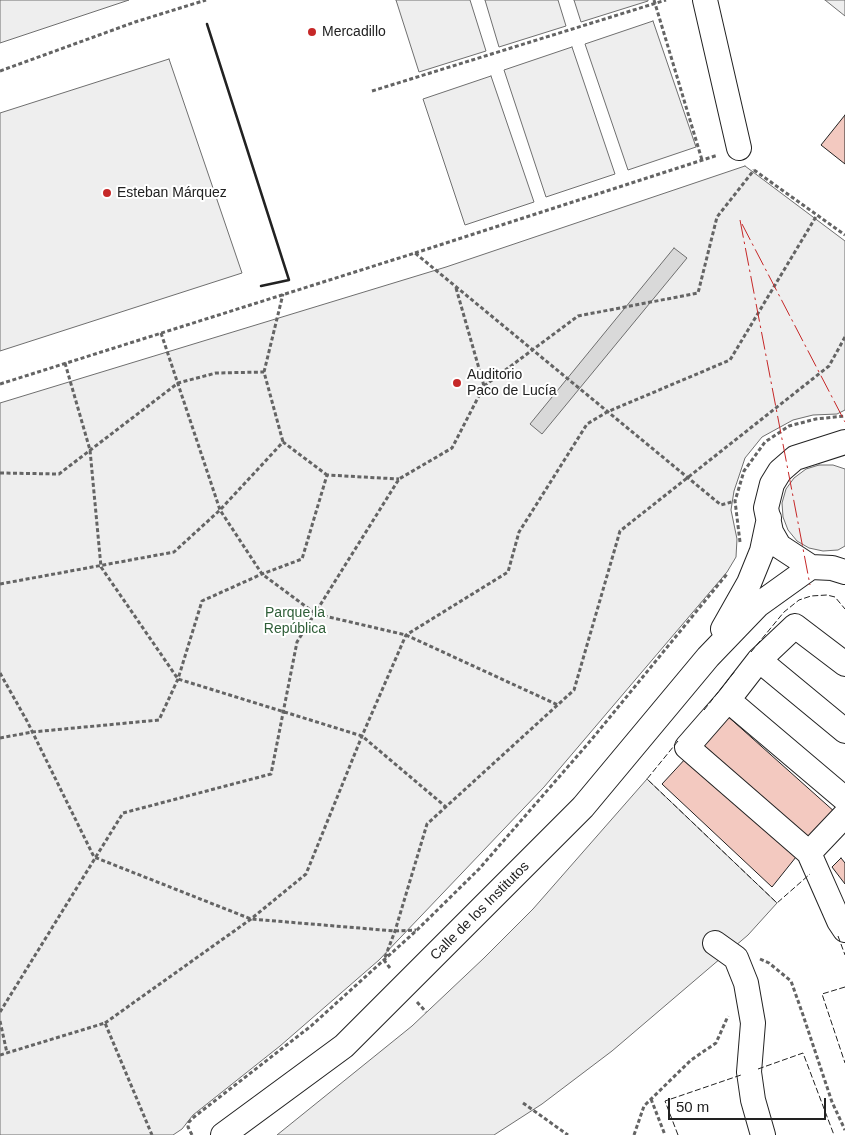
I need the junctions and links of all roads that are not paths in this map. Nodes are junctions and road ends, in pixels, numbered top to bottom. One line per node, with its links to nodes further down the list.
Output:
1 (705, 0): 2 (street)
2 (740, 148)
3 (845, 442): 4 (street)
4 (820, 449): 5 (street); 6 (street, Calle de los Institutos)
5 (845, 452)
6 (768, 518): 7 (street); 9 (street, Calle de los Institutos)
7 (811, 567): 8 (street); 9 (street, Calle de los Institutos)
8 (845, 572)
9 (708, 657): 19 (street, Calle de los Institutos)
10 (760, 660): 11 (street); 12 (street); 13 (street)
11 (845, 664)
12 (728, 700): 14 (street); 16 (street)
13 (845, 731)
14 (845, 799)
15 (845, 815): 16 (street)
16 (809, 852): 17 (street)
17 (845, 930)
18 (715, 942): 20 (street)
19 (222, 1135)
20 (763, 1135)

